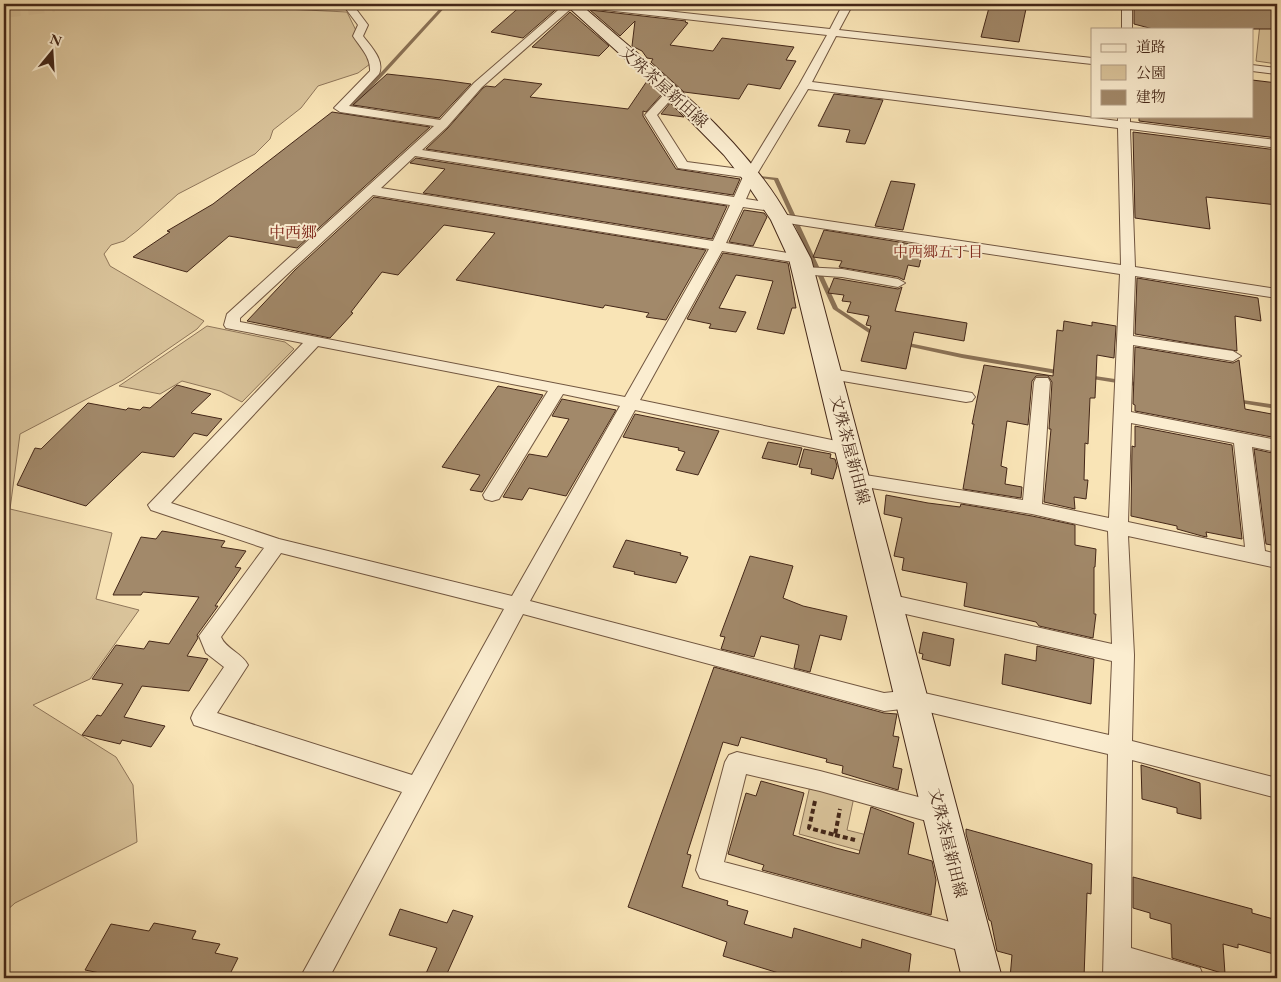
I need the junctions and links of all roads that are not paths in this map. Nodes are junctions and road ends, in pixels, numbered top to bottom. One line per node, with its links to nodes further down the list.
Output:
1 (355, 4): 16 (street)
2 (571, 4): 12 (main road, 文殊茶屋新田線); 16 (street)
3 (579, 4): 7 (street)
4 (848, 4): 7 (street)
5 (1127, 4): 6 (street)
6 (1128, 28)
7 (833, 34): 8 (street); 11 (street)
8 (1091, 60)
9 (1254, 68): 10 (street)
10 (1277, 72)
11 (805, 85): 13 (street); 19 (street)
12 (671, 93): 19 (main road, 文殊茶屋新田線); 19 (street)
13 (1091, 117)
14 (1097, 118): 15 (street)
15 (1124, 121): 17 (street); 25 (street)
16 (443, 124): 18 (street)
17 (1277, 144)
18 (413, 152): 20 (street); 21 (street)
19 (751, 174): 21 (street); 22 (main road, 文殊茶屋新田線)
20 (369, 190): 23 (street); 29 (street)
21 (739, 202): 22 (street); 23 (street)
22 (777, 212): 24 (main road, 文殊茶屋新田線); 25 (street)
23 (718, 246): 24 (street); 35 (street)
24 (802, 265): 26 (street); 31 (main road, 文殊茶屋新田線)
25 (1128, 270): 27 (street); 28 (street)
26 (898, 283)
27 (1277, 292)
28 (1125, 338): 30 (street); 36 (street)
29 (313, 342): 33 (street); 44 (street)
30 (1233, 356)
31 (830, 374): 34 (street); 39 (main road, 文殊茶屋新田線)
32 (1042, 382): 42 (street)
33 (558, 388): 35 (street); 41 (street)
34 (966, 396)
35 (630, 402): 39 (street); 48 (street)
36 (1122, 416): 37 (street); 43 (street)
37 (1242, 439): 38 (street); 45 (street)
38 (1277, 446)
39 (850, 450): 40 (main road, 文殊茶屋新田線)
40 (859, 480): 42 (street); 47 (main road, 文殊茶屋新田線)
41 (492, 495)
42 (1032, 508): 43 (street)
43 (1118, 528): 45 (street); 49 (street)
44 (276, 545): 48 (street); 52 (street)
45 (1256, 557): 46 (street)
46 (1277, 561)
47 (888, 602): 49 (street); 50 (main road, 文殊茶屋新田線)
48 (517, 605): 50 (street); 52 (street)
49 (1123, 655): 51 (street)
50 (911, 699): 51 (street); 54 (main road, 文殊茶屋新田線)
51 (1119, 747): 53 (street); 56 (street)
52 (418, 787): 57 (street)
53 (1277, 788)
54 (940, 814): 55 (main road, 文殊茶屋新田線); 55 (street)
55 (973, 941): 58 (main road, 文殊茶屋新田線)
56 (1117, 968): 59 (street)
57 (314, 978)
58 (982, 978)
59 (1190, 978)

